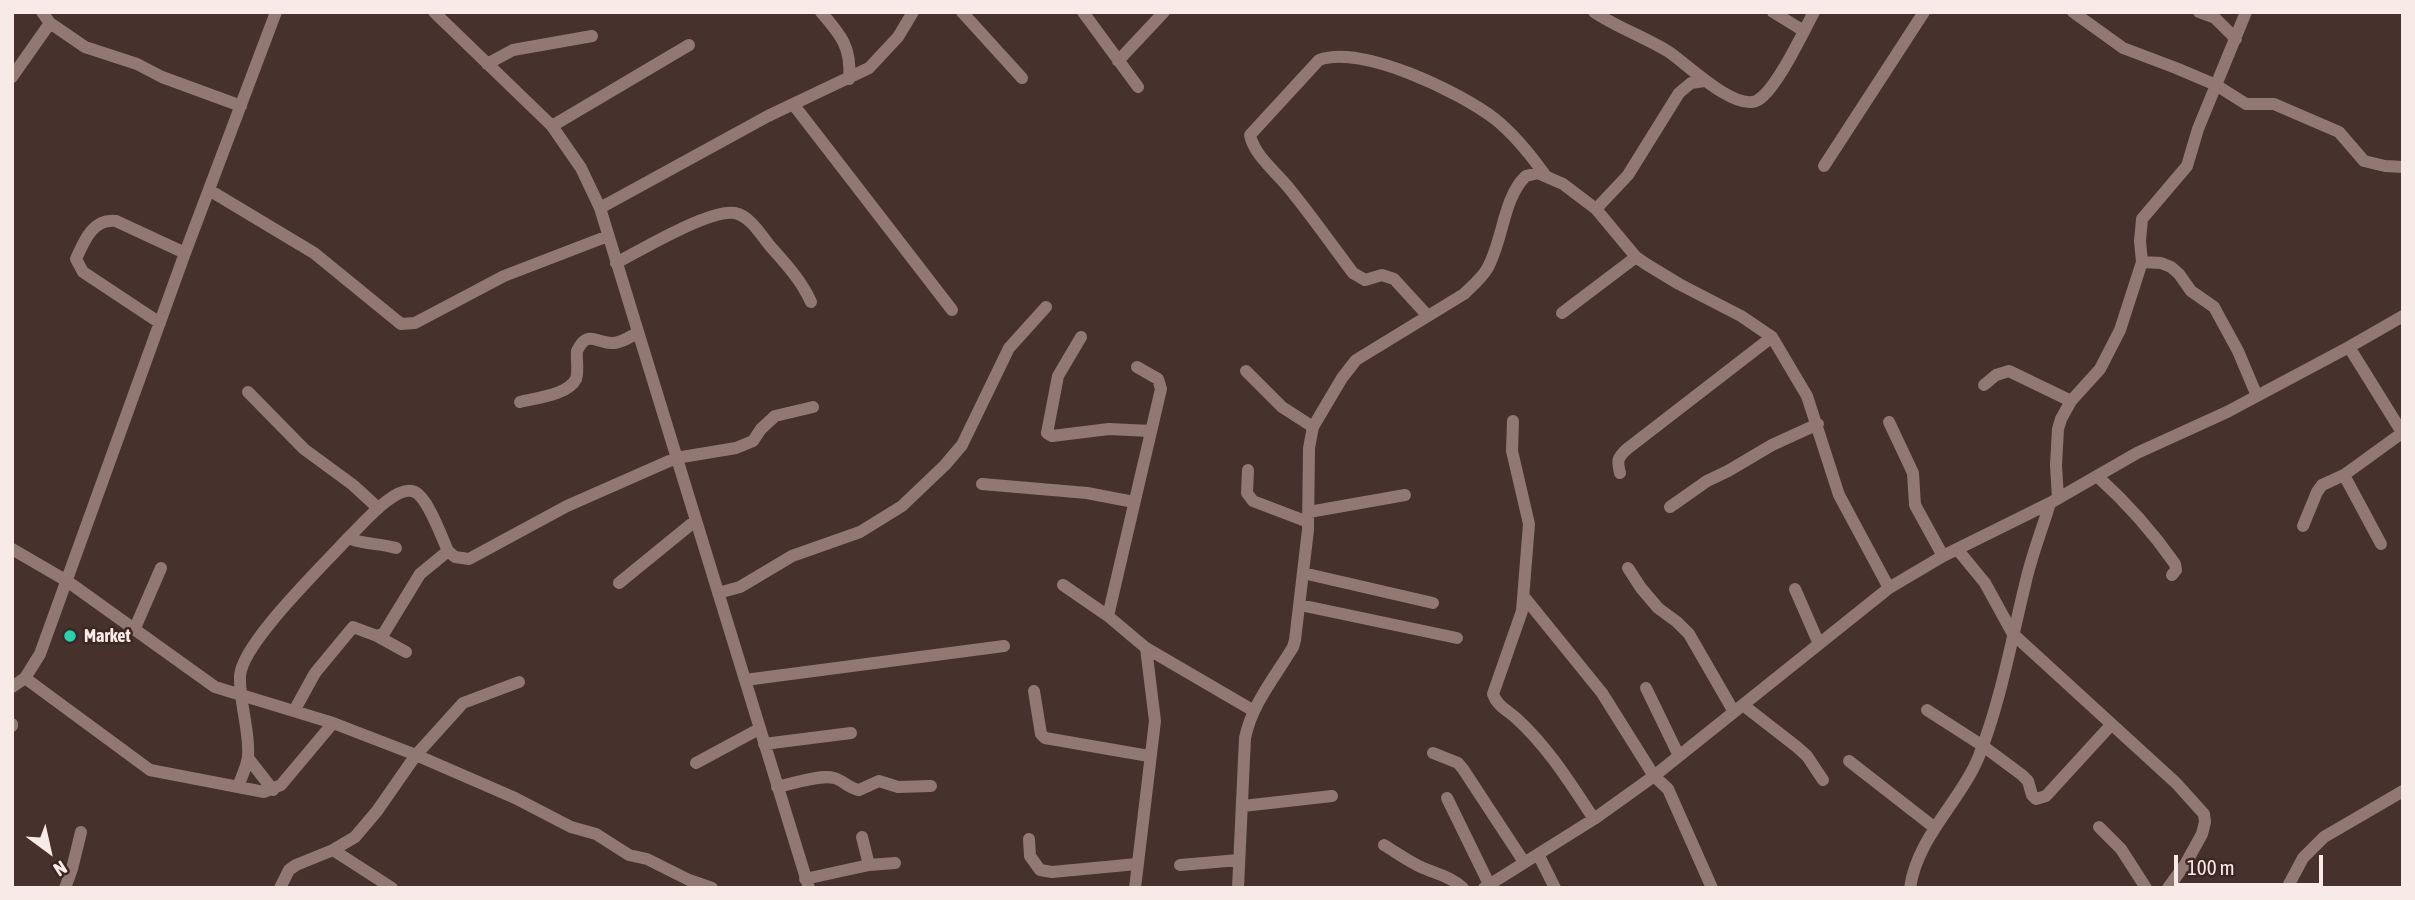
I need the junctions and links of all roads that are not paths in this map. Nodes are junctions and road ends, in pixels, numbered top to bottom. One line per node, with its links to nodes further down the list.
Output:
1 (276, 12): 29 (street)
2 (821, 12): 24 (street)
3 (913, 12): 24 (street)
4 (962, 12): 23 (street)
5 (1083, 12): 20 (street)
6 (1164, 12): 20 (street)
7 (1594, 12): 25 (street)
8 (1773, 12): 16 (street)
9 (1814, 12): 16 (street)
10 (1924, 12): 31 (street)
11 (2073, 12): 26 (street)
12 (2199, 12): 18 (street)
13 (2246, 12): 18 (street)
14 (435, 13): 21 (street)
15 (46, 18): 22 (street); 29 (street)
16 (1804, 31): 25 (street)
17 (592, 36): 21 (street)
18 (2236, 39): 26 (street)
19 (689, 45): 30 (street)
20 (1118, 61): 27 (street)
21 (487, 64): 30 (street)
22 (12, 77)
23 (1022, 78)
24 (849, 79): 28 (street)
25 (1698, 82): 36 (street)
26 (2216, 85): 32 (street); 40 (street)
27 (1138, 87)
28 (793, 104): 35 (street); 44 (street)
29 (241, 106): 34 (street)
30 (552, 126): 35 (street)
31 (1824, 166)
32 (2403, 166)
33 (1545, 175): 36 (street); 46 (street); 46 (street)
34 (209, 190): 37 (street); 38 (street)
35 (600, 208): 37 (street)
36 (1596, 209): 39 (street)
37 (608, 236): 41 (street)
38 (186, 253): 48 (street); 48 (street)
39 (1636, 257): 45 (street); 51 (street)
40 (2142, 262): 57 (street); 58 (street)
41 (616, 263): 42 (street); 49 (street)
42 (811, 302)
43 (1046, 307): 99 (street)
44 (952, 310)
45 (1562, 313)
46 (1427, 315): 64 (street)
47 (2403, 316): 52 (street)
48 (160, 323): 94 (street)
49 (637, 333): 59 (street); 67 (street)
50 (1081, 337): 65 (street)
51 (1772, 337): 63 (street); 69 (street)
52 (2350, 347): 57 (street); 66 (street)
53 (1137, 367): 65 (street)
54 (1245, 371): 64 (street)
55 (1984, 385): 58 (street)
56 (248, 392): 79 (street)
57 (2257, 396): 71 (street)
58 (2071, 401): 72 (street)
59 (520, 402)
60 (813, 407): 67 (street)
61 (1513, 421): 100 (street)
62 (1889, 422): 89 (street)
63 (1818, 424): 78 (street); 97 (street)
64 (1313, 427): 80 (street)
65 (1151, 431): 77 (street)
66 (2402, 434): 70 (street)
67 (676, 458): 81 (street); 88 (street)
68 (1248, 470): 80 (street)
69 (1620, 473)
70 (2344, 475): 82 (street); 84 (street)
71 (2097, 476): 74 (street); 93 (street)
72 (2056, 480): 74 (street); 76 (street)
73 (982, 484): 77 (street)
74 (2070, 492): 76 (street)
75 (1405, 495): 80 (street)
76 (2054, 500): 87 (street); 105 (street)
77 (1134, 502): 103 (street)
78 (1670, 507)
79 (378, 508): 83 (street); 88 (street)
80 (1309, 517): 92 (street)
81 (695, 521): 95 (street); 99 (street)
82 (2303, 526)
83 (348, 538): 85 (street); 118 (street)
84 (2381, 544)
85 (396, 548)
86 (12, 549): 94 (street)
87 (1957, 549): 89 (street); 105 (street)
88 (448, 551): 106 (street)
89 (1943, 556): 97 (street)
90 (161, 568): 104 (street)
91 (1628, 568): 119 (street)
92 (1303, 573): 101 (street); 102 (street)
93 (2172, 575)
94 (67, 581): 104 (street); 112 (street)
95 (619, 583)
96 (1063, 585): 103 (street)
97 (1889, 588): 108 (street)
98 (1795, 589): 108 (street)
99 (718, 593): 113 (street)
100 (1525, 598): 136 (street); 146 (street)
101 (1433, 604)
102 (1300, 605): 107 (street); 122 (street)
103 (1108, 616): 110 (street)
104 (135, 628): 118 (street)
105 (2013, 634): 124 (street); 128 (street)
106 (377, 636): 111 (street); 121 (street)
107 (1457, 638)
108 (1819, 644): 119 (street)
109 (1004, 646): 113 (street)
110 (1146, 648): 122 (street); 131 (street)
111 (406, 652)
112 (25, 678): 115 (street); 139 (street)
113 (745, 680): 125 (street)
114 (519, 682): 130 (street)
115 (12, 687)
116 (1646, 688): 132 (street)
117 (1034, 691): 131 (street)
118 (242, 695): 121 (street); 133 (street)
119 (1738, 708): 132 (street); 137 (street)
120 (1927, 710): 128 (street)
121 (294, 711): 123 (street)
122 (1254, 711): 145 (street)
123 (333, 723): 130 (street); 141 (street)
124 (2111, 725): 128 (street); 174 (street)
125 (759, 729): 127 (street); 135 (street)
126 (851, 733): 127 (street)
127 (764, 744): 140 (street)
128 (1983, 746): 148 (street)
129 (1433, 753): 156 (street)
130 (416, 755): 153 (street); 166 (street)
131 (1149, 756): 158 (street)
132 (1679, 756): 136 (street)
133 (248, 758): 139 (street); 141 (street)
134 (1849, 761): 148 (street)
135 (696, 763)
136 (1654, 776): 146 (street); 171 (street)
137 (1823, 780)
138 (931, 786): 140 (street)
139 (238, 787): 141 (street)
140 (777, 787): 161 (street)
141 (273, 790)
142 (2403, 791): 175 (street)
143 (1332, 796): 145 (street)
144 (1447, 799): 162 (street)
145 (1243, 806): 155 (street)
146 (1594, 819): 154 (street)
147 (2099, 827): 173 (street)
148 (1935, 828): 172 (street)
149 (81, 832): 164 (street)
150 (862, 837): 159 (street)
151 (1030, 839): 158 (street)
152 (1384, 845): 169 (street)
153 (333, 850): 163 (street); 165 (street)
154 (1538, 854): 156 (street); 170 (street)
155 (1239, 860): 160 (street); 168 (street)
156 (1524, 862): 162 (street)
157 (895, 863): 159 (street)
158 (1137, 864): 167 (street)
159 (869, 865): 161 (street)
160 (1180, 865)
161 (807, 883)
162 (1486, 886)
163 (390, 887)
164 (65, 888)
165 (280, 888)
166 (712, 888)
167 (1135, 888)
168 (1238, 888)
169 (1463, 888)
170 (1555, 888)
171 (1712, 888)
172 (1910, 888)
173 (2146, 888)
174 (2168, 888)
175 (2287, 888)

